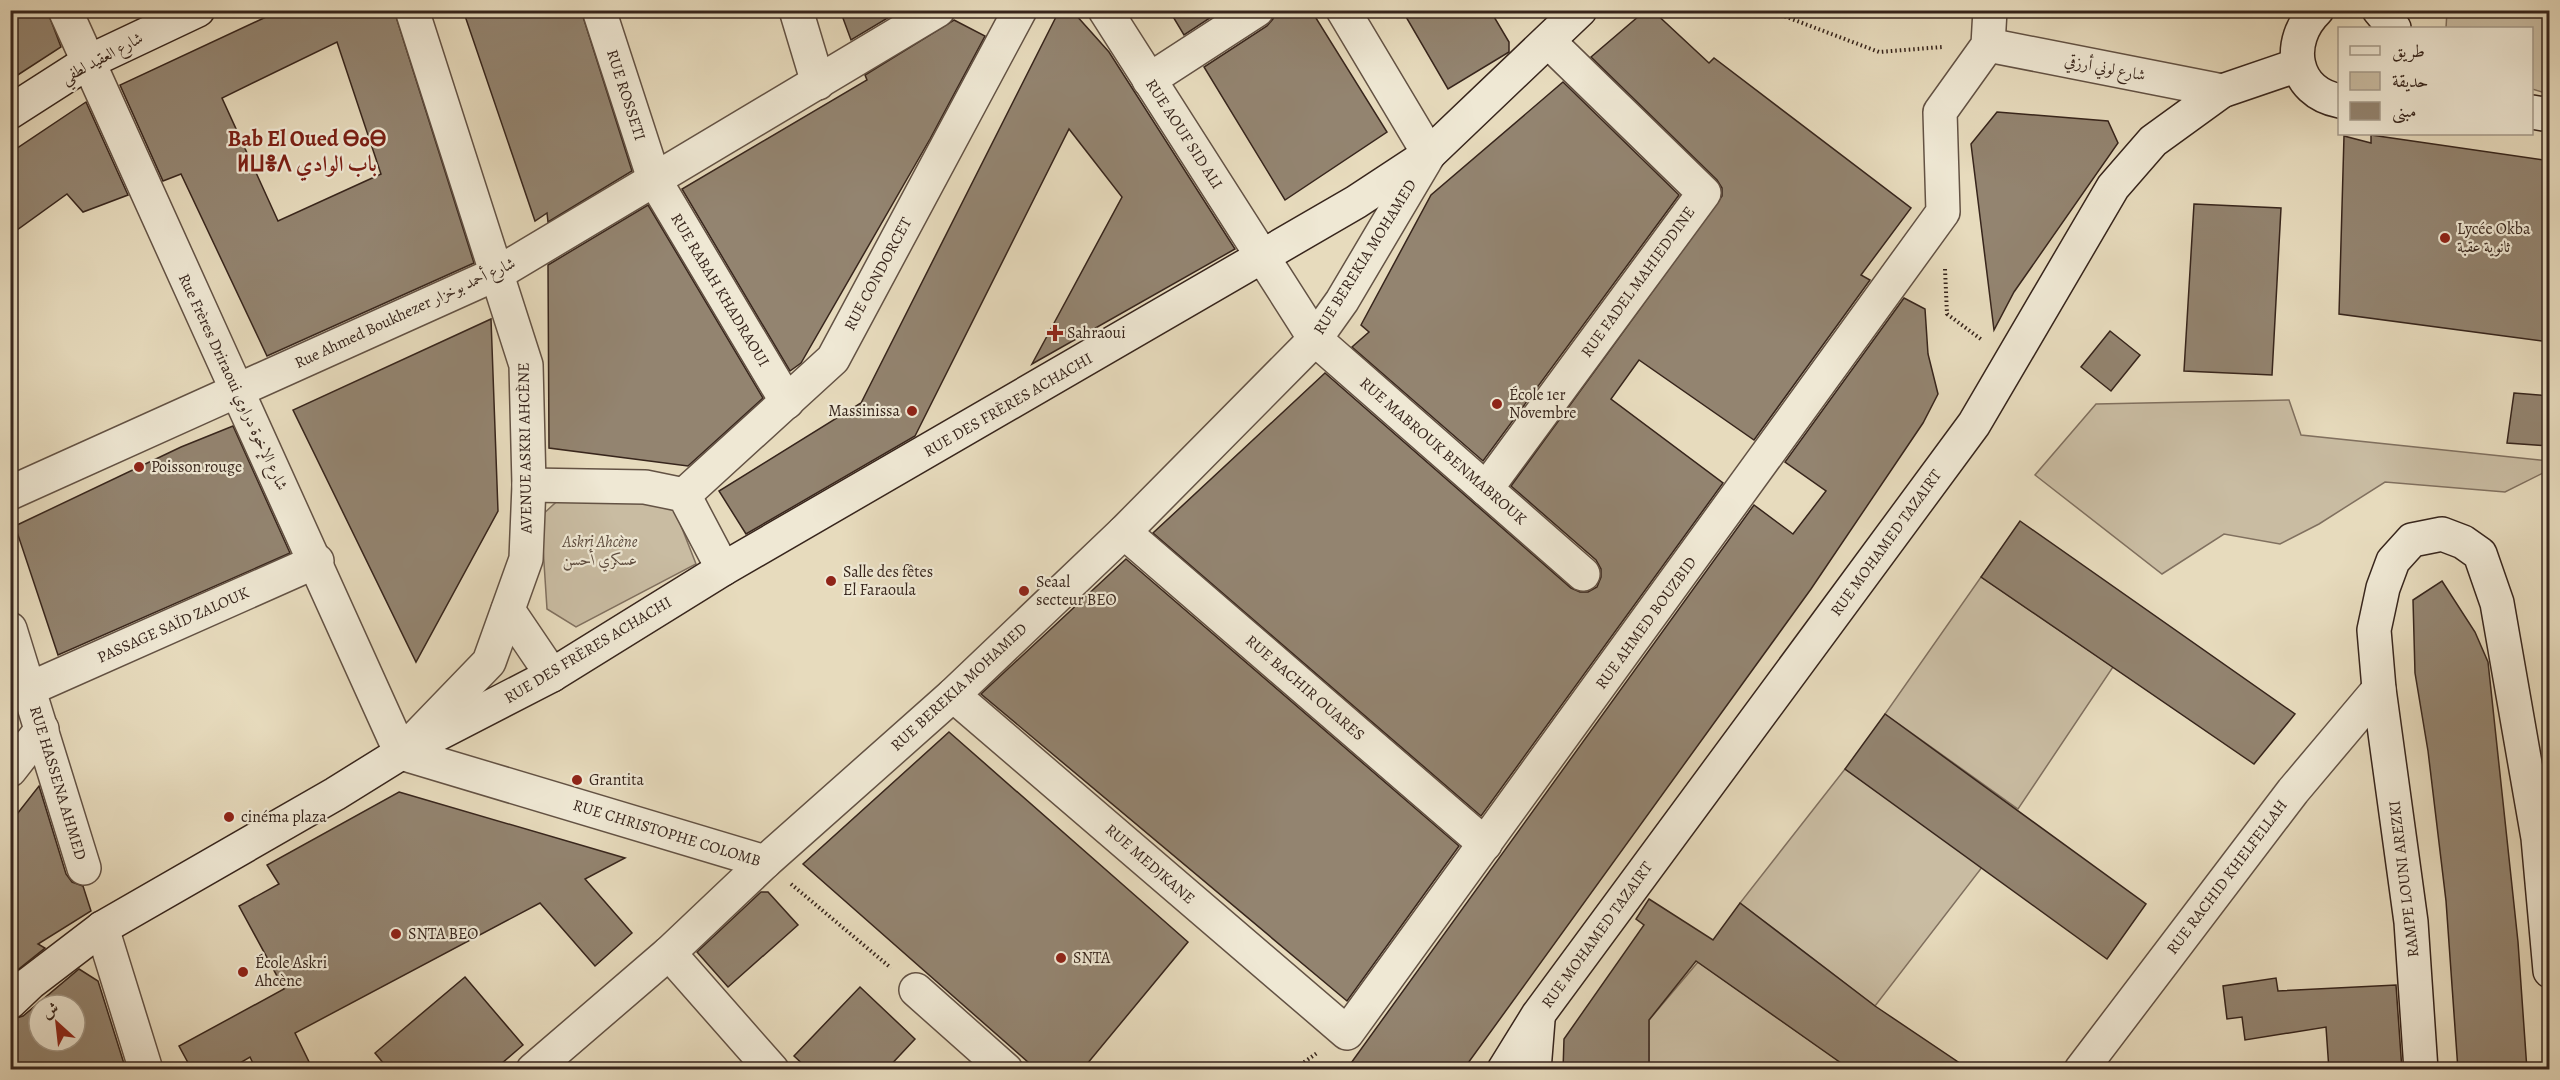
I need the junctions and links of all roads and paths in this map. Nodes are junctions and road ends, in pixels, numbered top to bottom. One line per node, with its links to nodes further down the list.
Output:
1 (65, 10): 17 (street, Rue Frères Driraoui شارع الإخوة دراوي)
2 (198, 10): 17 (street, شارع العقيد لطفي)
3 (412, 10): 30 (street, AVENUE ASKRI AHCÈNE)
4 (599, 10): 27 (street, RUE ROSSETI)
5 (796, 10): 20 (street)
6 (938, 10): 20 (street, Rue Ahmed Boukhezer شارع أحمد بوخزار)
7 (1020, 10): 34 (street, RUE CONDORCET)
8 (1105, 10): 19 (street, RUE AOUF SID ALI)
9 (1257, 10): 19 (street)
10 (1343, 10): 26 (street)
11 (1580, 10): 15 (street, RUE DES FRÈRES ACHACHI)
12 (1768, 10): 16 (path)
13 (1990, 10): 16 (street)
14 (2317, 10): 18 (street)
15 (1548, 41): 26 (street, RUE DES FRÈRES ACHACHI); 36 (street, RUE FADEL MAHIEDDINE)
16 (1988, 45): 21 (street, شارع لوني أرزقي); 28 (street)
17 (88, 62): 23 (street, شارع العقيد لطفي); 33 (street, Rue Frères Driraoui شارع الإخوة دراوي)
18 (2298, 65): 21 (street, RUE MOHAMED TAZAIRT); 22 (street)
19 (1149, 80): 29 (street, RUE AOUF SID ALI)
20 (818, 83): 27 (street, Rue Ahmed Boukhezer شارع أحمد بوخزار)
21 (2222, 91): 32 (street, RUE MOHAMED TAZAIRT)
22 (2338, 100)
23 (10, 112)
24 (2533, 112): 25 (street)
25 (2550, 115)
26 (1430, 154): 29 (street, RUE DES FRÈRES ACHACHI); 31 (street, RUE BEREKIA MOHAMED)
27 (654, 179): 30 (street, Rue Ahmed Boukhezer شارع أحمد بوخزار); 34 (street, RUE RABAH KHADRAOUI)
28 (1943, 212): 32 (path); 52 (street, RUE AHMED BOUZBID)
29 (1263, 258): 31 (street, RUE MABROUK BENMABROUK); 41 (street, RUE DES FRÈRES ACHACHI)
30 (498, 273): 33 (street, Rue Ahmed Boukhezer شارع أحمد بوخزار); 35 (street, AVENUE ASKRI AHCÈNE)
31 (1315, 339): 36 (street, RUE MABROUK BENMABROUK); 39 (street, RUE BEREKIA MOHAMED)
32 (2011, 361): 60 (street, RUE MOHAMED TAZAIRT)
33 (237, 391): 37 (street, Rue Ahmed Boukhezer شارع أحمد بوخزار); 40 (street, Rue Frères Driraoui شارع الإخوة دراوي)
34 (786, 402): 38 (street, RUE CONDORCET)
35 (529, 485): 38 (street); 43 (street, AVENUE ASKRI AHCÈNE)
36 (1486, 489): 42 (street, RUE MABROUK BENMABROUK)
37 (10, 493)
38 (684, 495): 41 (street)
39 (1124, 532): 48 (street, RUE BEREKIA MOHAMED); 52 (street, RUE BACHIR OUARES)
40 (317, 561): 47 (street, PASSAGE SAÏD ZALOUK); 50 (street, Rue Frères Driraoui شارع الإخوة دراوي)
41 (723, 569): 45 (street, RUE DES FRÈRES ACHACHI)
42 (1583, 574)
43 (508, 610): 45 (street); 50 (street, AVENUE ASKRI AHCÈNE)
44 (10, 628): 47 (street, RUE HASSENA AHMED)
45 (552, 675): 50 (street, RUE DES FRÈRES ACHACHI)
46 (2379, 689): 57 (street, RAMPE LOUNI AREZKI); 68 (street, RUE RACHID KHELFELLAH); 69 (street, RAMPE LOUNI AREZKI)
47 (20, 692): 49 (street, RUE HASSENA AHMED)
48 (953, 695): 53 (street, RUE BEREKIA MOHAMED); 61 (street, RUE MEDJKANE)
49 (42, 729): 51 (street); 54 (street, RUE HASSENA AHMED)
50 (401, 753): 53 (street, RUE CHRISTOPHE COLOMB); 55 (street)
51 (10, 770)
52 (1485, 844): 61 (street, RUE AHMED BOUZBID)
53 (765, 862): 56 (street, RUE BEREKIA MOHAMED); 58 (path, RUE CHRISTOPHE COLOMB)
54 (84, 868)
55 (102, 927): 59 (street); 62 (street)
56 (669, 952): 63 (street, RUE BEREKIA MOHAMED); 64 (street)
57 (2550, 970)
58 (916, 990): 65 (street)
59 (10, 1002)
60 (1538, 1015): 66 (street, RUE MOHAMED TAZAIRT); 67 (street)
61 (1347, 1033)
62 (146, 1070)
63 (533, 1070)
64 (772, 1070)
65 (1006, 1070)
66 (1504, 1070)
67 (1534, 1070)
68 (2081, 1070)
69 (2421, 1070)

